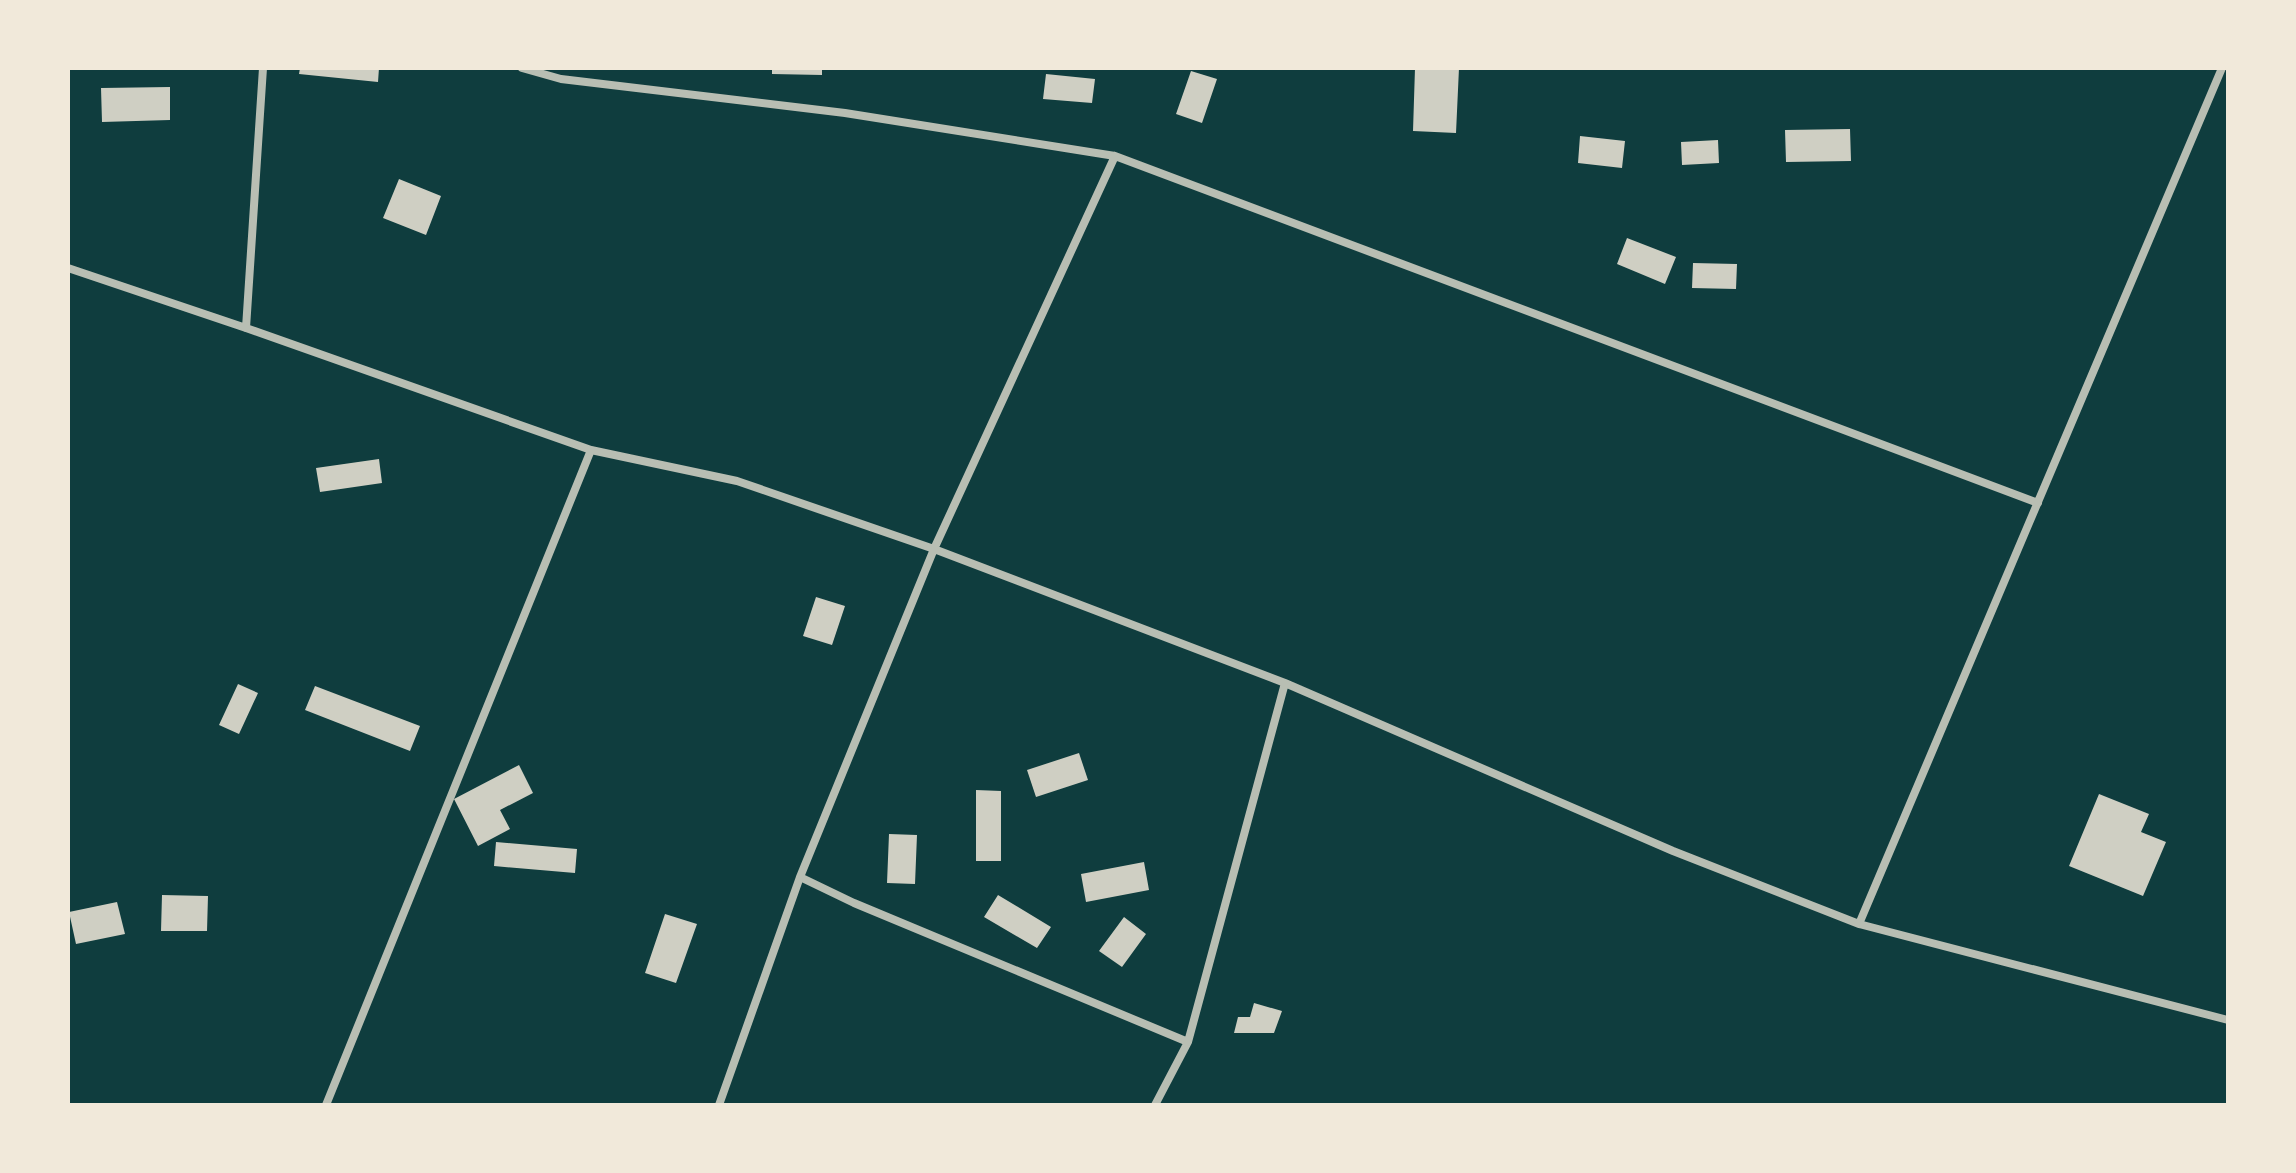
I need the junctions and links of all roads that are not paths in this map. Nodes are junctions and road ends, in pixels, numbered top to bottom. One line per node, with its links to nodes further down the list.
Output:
1 (263, 68): 6 (street)
2 (522, 68): 4 (street)
3 (2222, 68): 8 (street)
4 (1115, 156): 8 (street); 9 (street)
5 (68, 268): 6 (street)
6 (246, 328): 7 (street)
7 (591, 450): 9 (street); 15 (street)
8 (2038, 503): 12 (street)
9 (934, 549): 10 (street); 11 (street)
10 (1285, 683): 12 (street); 14 (street)
11 (800, 877): 14 (street); 16 (street)
12 (1859, 924): 13 (street)
13 (2228, 1020)
14 (1188, 1042): 17 (street)
15 (326, 1105)
16 (719, 1105)
17 (1155, 1105)

